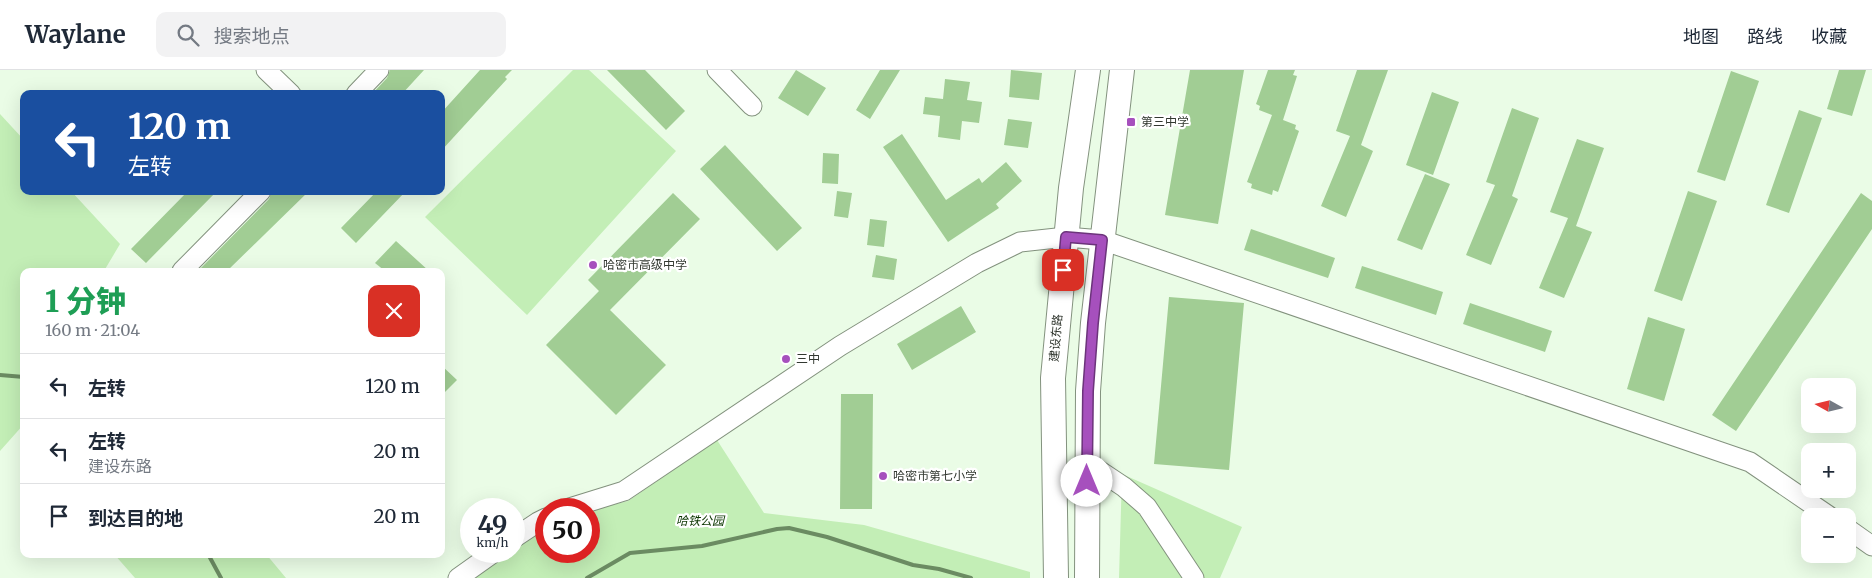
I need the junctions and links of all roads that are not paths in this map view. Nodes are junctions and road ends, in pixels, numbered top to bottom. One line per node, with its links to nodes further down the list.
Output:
1 (266, 70): 6 (street)
2 (379, 70): 7 (street)
3 (717, 70): 8 (street)
4 (1088, 70): 10 (main road, 建设东路)
5 (1122, 70): 11 (main road)
6 (287, 90)
7 (360, 90)
8 (752, 106)
9 (256, 195): 12 (street)
10 (1066, 237): 11 (street); 14 (street); 20 (main road, 建设东路)
11 (1102, 240): 13 (main road); 15 (street)
12 (185, 268)
13 (1088, 463): 21 (main road); 22 (street)
14 (600, 498)
15 (1816, 508)
16 (1856, 535): 17 (street)
17 (1872, 546)
18 (479, 563): 19 (street)
19 (458, 578)
20 (1056, 578)
21 (1087, 578)
22 (1194, 578)

